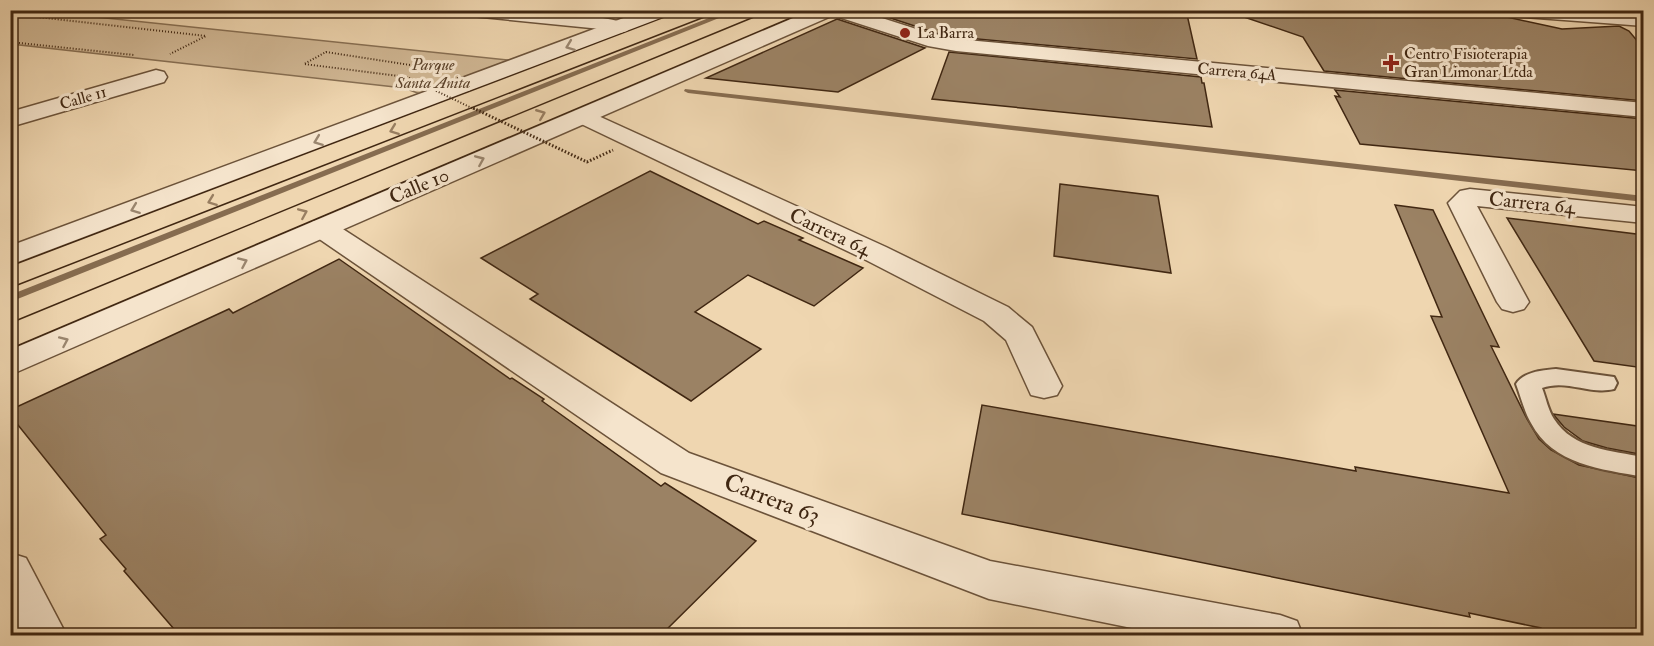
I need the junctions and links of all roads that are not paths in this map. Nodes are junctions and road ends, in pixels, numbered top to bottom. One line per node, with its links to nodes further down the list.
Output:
1 (472, 10): 9 (street)
2 (664, 10): 9 (street)
3 (703, 10): 9 (main road)
4 (791, 10): 11 (main road, Calle 10)
5 (829, 10): 11 (street, Calle 10)
6 (836, 10): 12 (street, Carrera 64A)
7 (1512, 10): 8 (street)
8 (1644, 20)
9 (620, 32): 17 (street, one-way to 17); 18 (main road, one-way to 18)
10 (160, 67): 14 (street, Calle 11)
11 (619, 91): 13 (street, Calle 10); 19 (main road, Calle 10, one-way to 11)
12 (1644, 110)
13 (583, 116): 16 (street, Calle 10, one-way to 13); 24 (street, Carrera 64)
14 (10, 120)
15 (1644, 215): 20 (street, Carrera 64)
16 (321, 228): 19 (street, Calle 10, one-way to 16); 28 (street, Carrera 63)
17 (10, 256)
18 (10, 278)
19 (152, 290): 21 (main road, Calle 10); 22 (street, Calle 10, one-way to 19)
20 (1513, 302)
21 (10, 337)
22 (10, 364)
23 (1605, 383): 25 (lane)
24 (1044, 386)
25 (1644, 467)
26 (10, 571): 27 (street)
27 (44, 636)
28 (1280, 636)

